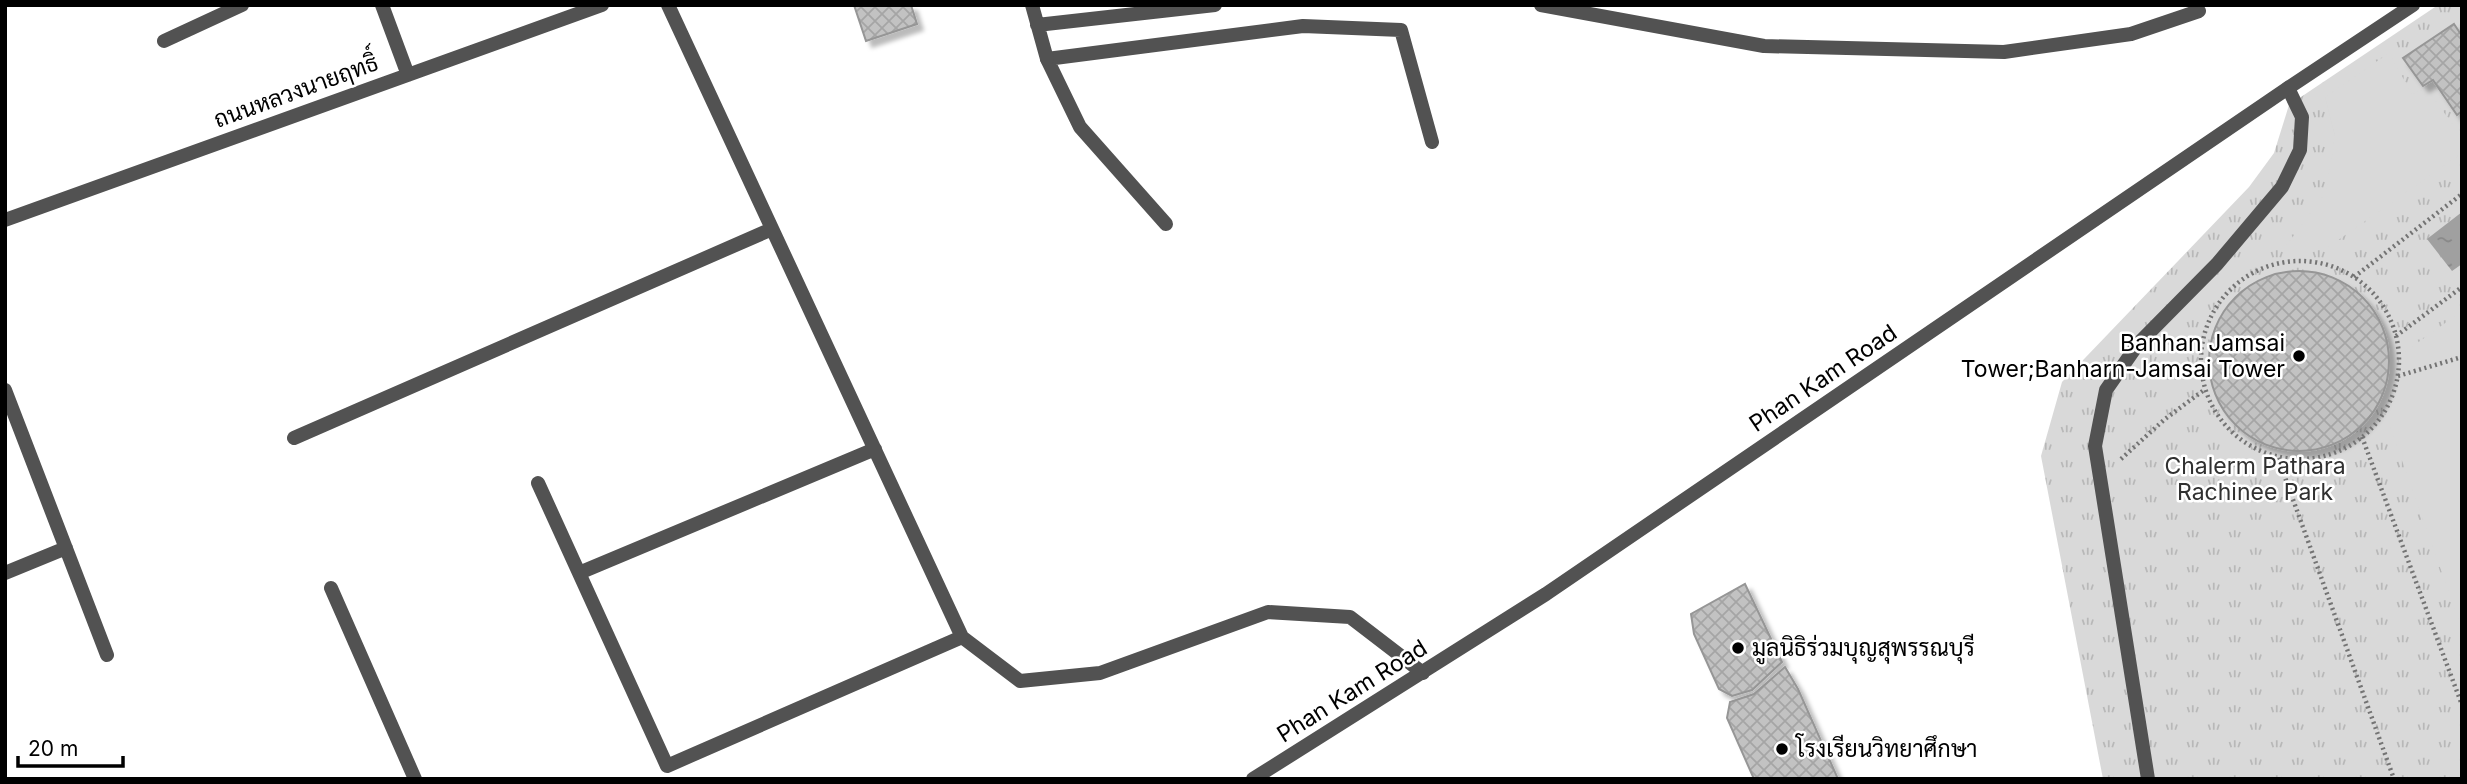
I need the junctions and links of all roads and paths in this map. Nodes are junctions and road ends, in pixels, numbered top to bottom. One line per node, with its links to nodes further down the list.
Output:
1 (242, 5): 11 (street)
2 (382, 5): 13 (street)
3 (603, 5): 13 (street, ถนนหลวงนายฤทธิ์)
4 (668, 5): 19 (street)
5 (1032, 5): 10 (street)
6 (1215, 5): 10 (street)
7 (1541, 5): 9 (street)
8 (2413, 5): 14 (street, Phan Kam Road)
9 (2199, 11)
10 (1037, 25): 12 (street)
11 (164, 41)
12 (1047, 59): 15 (street); 18 (street)
13 (408, 75): 17 (street, ถนนหลวงนายฤทธิ์)
14 (2288, 88): 31 (street); 39 (street, Phan Kam Road)
15 (1432, 142)
16 (2462, 194): 20 (path)
17 (5, 220)
18 (1166, 223)
19 (772, 229): 28 (street); 29 (street)
20 (2354, 277): 22 (path); 26 (path)
21 (2462, 287): 22 (path)
22 (2396, 337): 24 (path)
23 (2462, 357): 24 (path)
24 (2398, 376): 27 (path)
25 (5, 390): 33 (street)
26 (2204, 390): 30 (path); 31 (path)
27 (2362, 437): 30 (path); 40 (path)
28 (294, 438)
29 (874, 449): 35 (street); 37 (street)
30 (2278, 458): 44 (path)
31 (2100, 479): 43 (street)
32 (537, 483): 35 (street)
33 (66, 548): 34 (street); 38 (street)
34 (5, 573)
35 (579, 573): 37 (street)
36 (331, 588): 41 (street)
37 (962, 637): 39 (street)
38 (107, 655)
39 (1423, 673): 42 (street, Phan Kam Road)
40 (2462, 705)
41 (415, 779)
42 (1253, 779)
43 (2148, 779)
44 (2394, 779)

